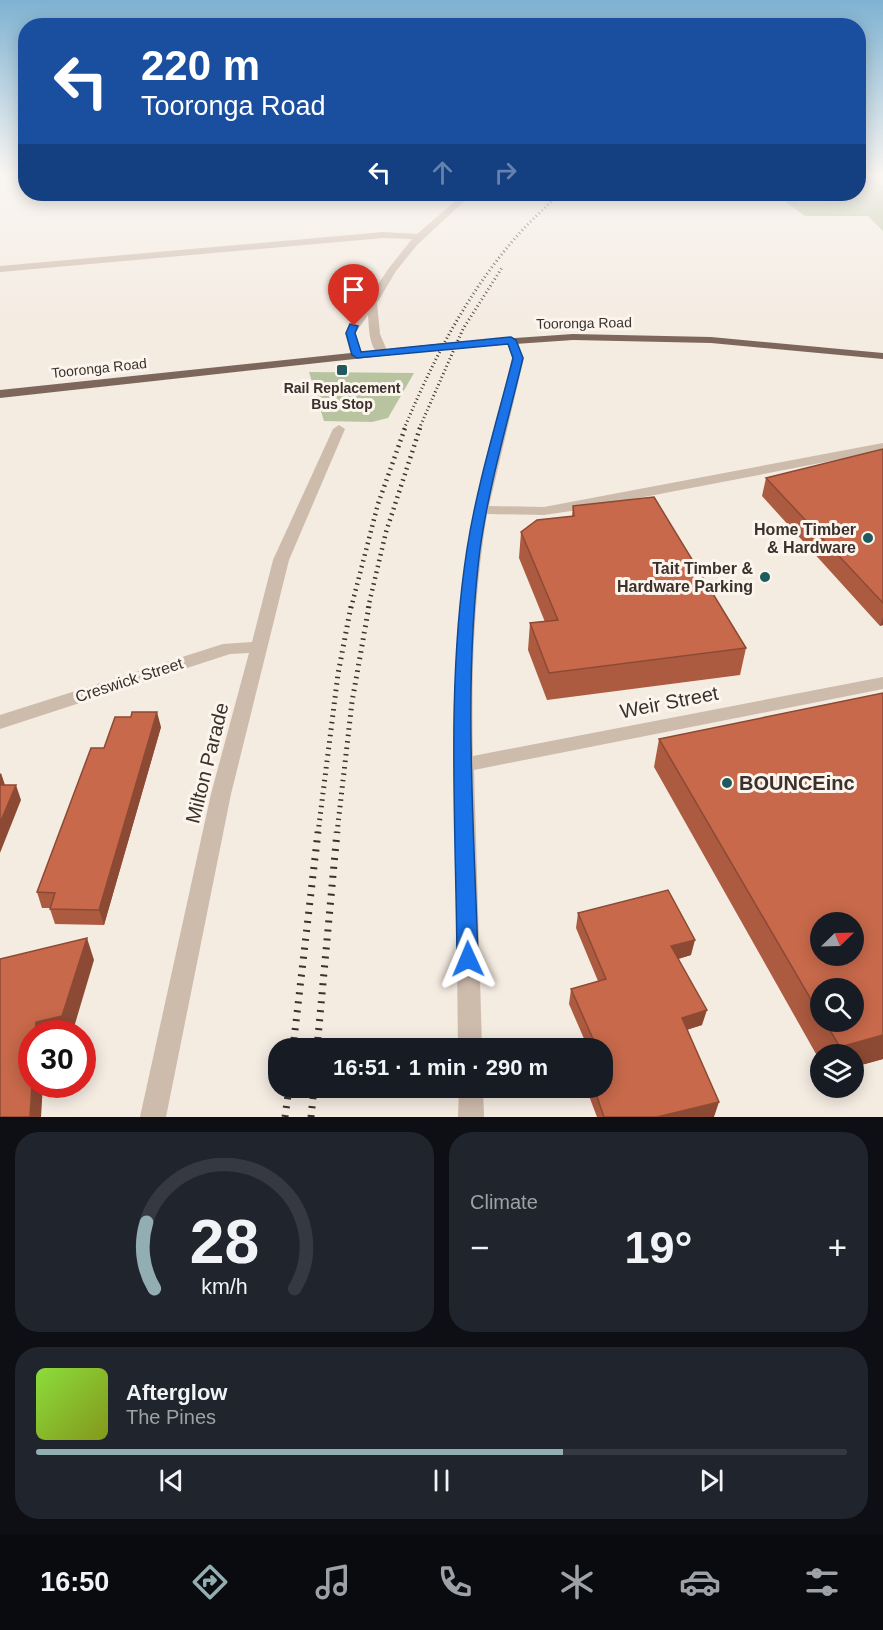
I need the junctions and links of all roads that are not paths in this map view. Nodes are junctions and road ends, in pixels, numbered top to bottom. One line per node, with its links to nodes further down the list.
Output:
1 (431, 227): 2 (street)
2 (416, 240): 3 (street); 4 (street)
3 (0, 269)
4 (372, 303): 6 (street); 7 (street)
5 (511, 340): 6 (main road, Tooronga Road); 8 (main road, Tooronga Road); 12 (street)
6 (382, 353): 7 (main road, Tooronga Road)
7 (357, 355): 9 (main road, Tooronga Road)
8 (883, 356)
9 (0, 394)
10 (339, 429): 13 (street, Milton Parade)
11 (883, 447): 12 (street)
12 (481, 510): 16 (street)
13 (259, 647): 15 (street, Creswick Street); 19 (street, Milton Parade)
14 (883, 683): 16 (street, Weir Street)
15 (0, 722)
16 (464, 765): 17 (street)
17 (470, 1038)
18 (471, 1098): 20 (street)
19 (153, 1117)
20 (471, 1117)

